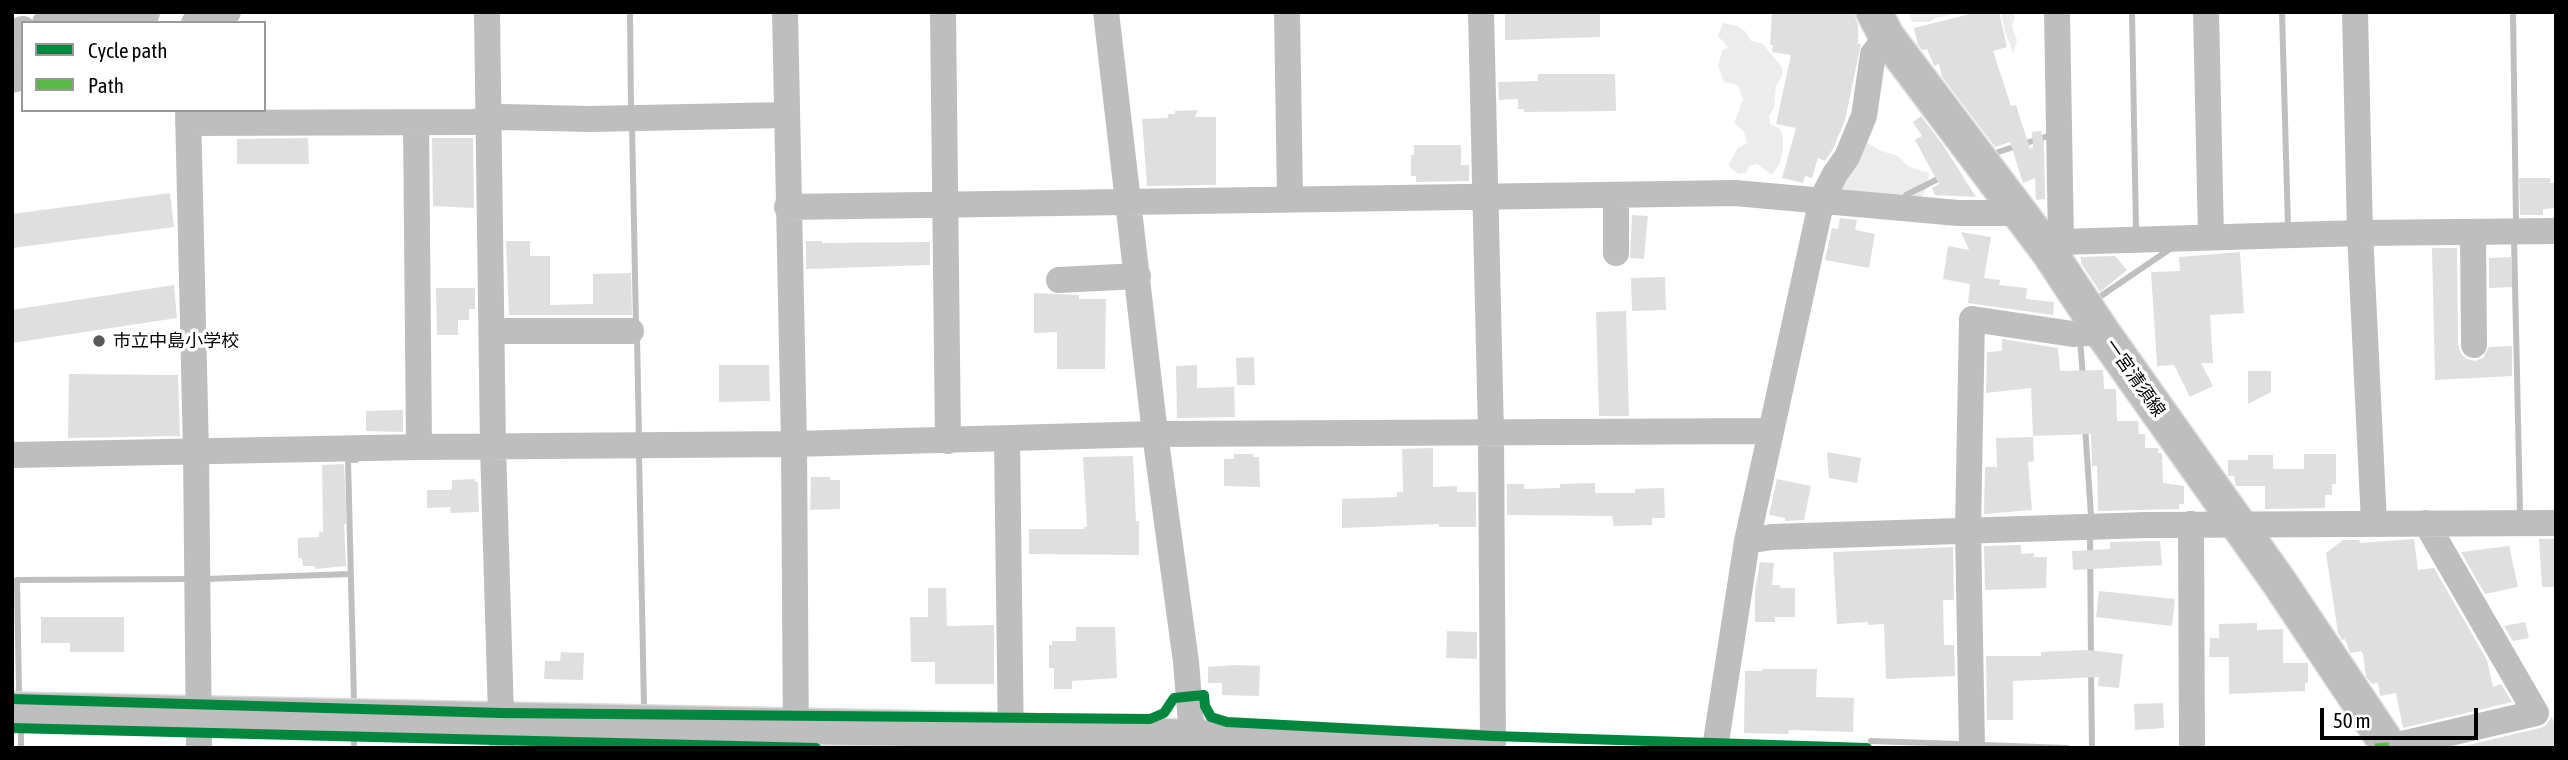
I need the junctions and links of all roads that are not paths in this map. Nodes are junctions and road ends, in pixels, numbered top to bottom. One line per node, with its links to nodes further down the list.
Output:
1 (81, 12): 12 (street)
2 (229, 12): 13 (street)
3 (487, 12): 17 (street)
4 (785, 12): 15 (street)
5 (943, 12): 24 (street)
6 (1106, 12): 23 (street)
7 (1287, 12): 21 (street)
8 (1481, 12): 20 (street)
9 (2056, 12): 31 (street)
10 (2206, 12): 30 (street)
11 (2355, 12): 28 (street)
12 (52, 21)
13 (200, 21)
14 (1881, 25): 22 (street); 26 (main road, 一宮清須線)
15 (786, 115): 17 (street); 25 (street)
16 (188, 117): 18 (street); 47 (street)
17 (489, 119): 18 (street); 35 (street)
18 (416, 123): 45 (street)
19 (1616, 195): 20 (street); 22 (street); 32 (street)
20 (1484, 196): 21 (street); 40 (street)
21 (1290, 199): 23 (street)
22 (1822, 199): 26 (street); 39 (street)
23 (1127, 203): 24 (street); 33 (street)
24 (945, 205): 25 (street); 43 (street)
25 (788, 207): 44 (street)
26 (2018, 213): 31 (main road, 一宮清須線)
27 (2556, 231): 29 (street)
28 (2360, 233): 29 (street); 30 (street); 49 (street)
29 (2473, 233): 38 (street)
30 (2211, 237): 31 (street)
31 (2055, 247): 37 (main road, 一宮清須線)
32 (1616, 253)
33 (1138, 276): 34 (street); 41 (street)
34 (1059, 280)
35 (492, 331): 36 (street); 46 (street)
36 (631, 331)
37 (2102, 332): 53 (main road, 一宮清須線); 54 (street)
38 (2474, 345)
39 (1770, 431): 40 (street); 55 (street)
40 (1491, 433): 41 (street); 65 (street)
41 (1155, 434): 42 (street); 61 (street)
42 (1007, 439): 43 (street); 60 (street)
43 (948, 440): 44 (street)
44 (794, 444): 46 (street); 59 (street)
45 (419, 447): 46 (street); 47 (street)
46 (493, 447): 58 (street)
47 (196, 452): 48 (street); 57 (street)
48 (12, 456)
49 (2374, 523): 50 (street); 53 (street)
50 (2426, 523): 51 (street); 63 (street)
51 (2556, 523)
52 (2190, 524): 53 (street); 54 (street); 68 (street)
53 (2238, 524): 63 (main road, 一宮清須線)
54 (1968, 529): 55 (street); 67 (street)
55 (1747, 541): 66 (street)
56 (12, 710): 57 (main road)
57 (199, 731): 58 (main road)
58 (501, 734): 59 (main road)
59 (796, 737): 60 (main road)
60 (1011, 740): 61 (main road)
61 (1193, 743): 62 (main road)
62 (1309, 745): 64 (main road)
63 (2389, 747)
64 (1478, 748)
65 (1493, 748)
66 (1715, 748)
67 (1972, 748)
68 (2192, 748)

